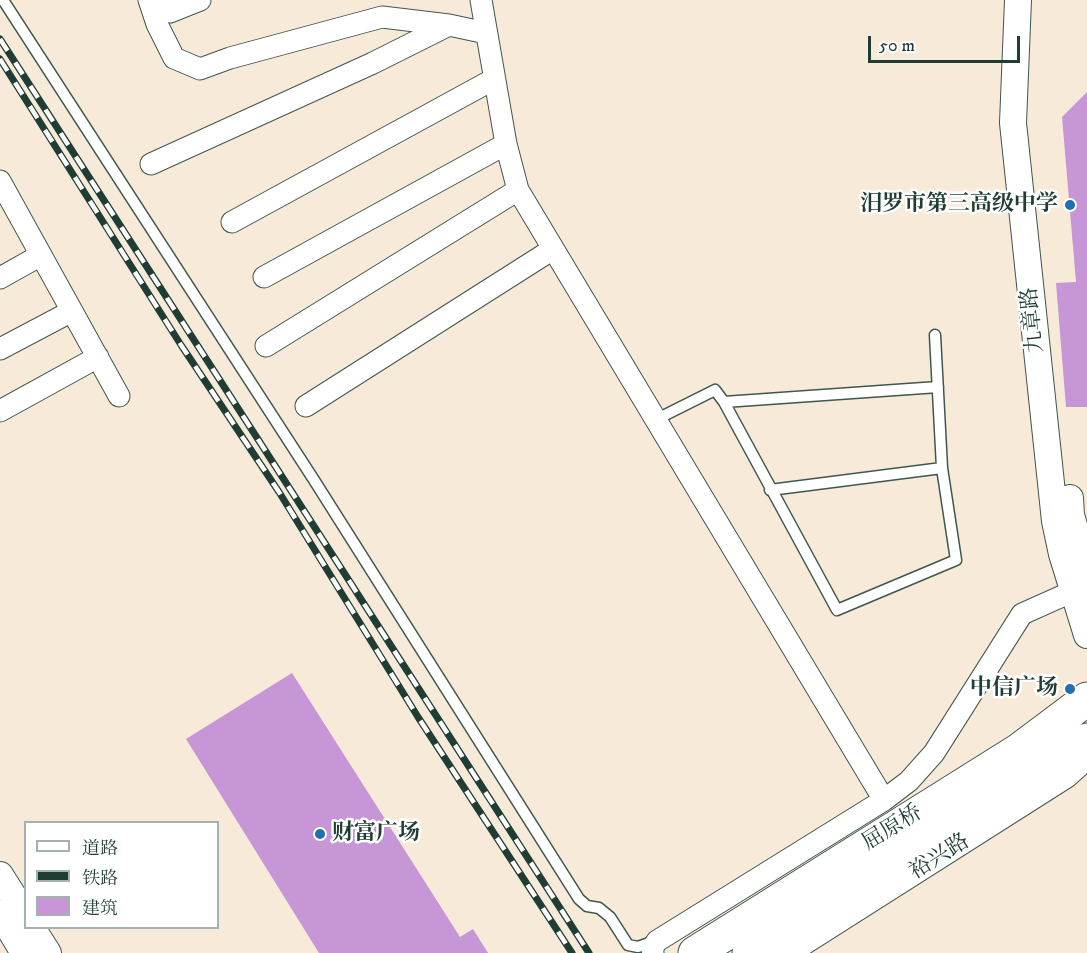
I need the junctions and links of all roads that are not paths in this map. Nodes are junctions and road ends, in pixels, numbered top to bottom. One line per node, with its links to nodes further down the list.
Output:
1 (3, 0): 43 (lane)
2 (151, 0): 3 (street); 7 (street)
3 (200, 0)
4 (481, 0): 8 (street)
5 (1018, 0): 32 (street, 九章路)
6 (1035, 0): 32 (street)
7 (449, 25): 8 (street); 11 (street)
8 (486, 33): 9 (street)
9 (494, 79): 10 (street); 14 (street)
10 (506, 144): 13 (street); 17 (street)
11 (151, 164)
12 (0, 181): 16 (street)
13 (518, 190): 15 (street); 21 (street)
14 (232, 222)
15 (553, 249): 27 (street); 29 (street)
16 (41, 255): 18 (street); 19 (street)
17 (264, 277)
18 (0, 278)
19 (72, 311): 22 (street); 23 (street)
20 (935, 335): 24 (lane)
21 (266, 346)
22 (0, 349)
23 (98, 357): 25 (street); 28 (street)
24 (938, 387): 26 (lane); 30 (lane)
25 (119, 396)
26 (724, 402): 29 (lane); 31 (lane)
27 (306, 406)
28 (0, 411)
29 (655, 420): 38 (street)
30 (942, 468): 31 (lane); 31 (lane)
31 (770, 490)
32 (1082, 582): 33 (street, 九章路); 38 (street)
33 (1087, 635)
34 (1087, 699): 37 (main road, 屈原桥)
35 (1087, 740): 37 (main road, 屈原桥)
36 (1087, 759): 48 (street, 裕兴路)
37 (1028, 762): 46 (main road, 屈原桥); 47 (main road, 屈原桥)
38 (884, 800): 43 (street)
39 (0, 875): 41 (street)
40 (0, 913): 44 (street)
41 (24, 913)
42 (33, 929): 45 (street)
43 (655, 947)
44 (24, 953)
45 (48, 953)
46 (695, 953)
47 (749, 953)
48 (790, 953)

